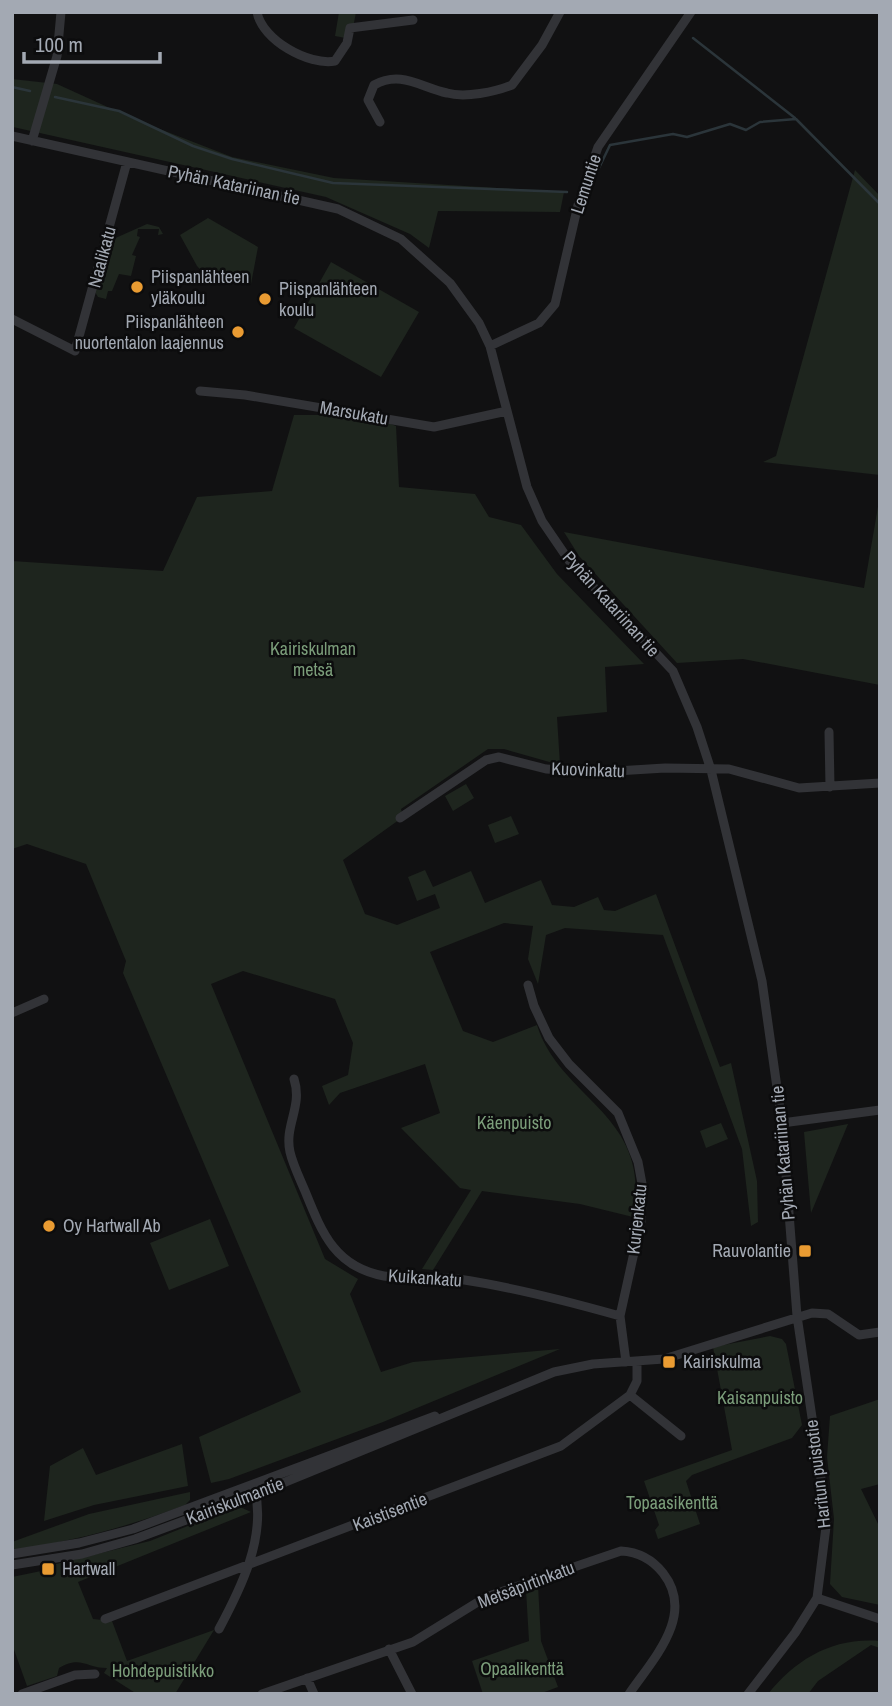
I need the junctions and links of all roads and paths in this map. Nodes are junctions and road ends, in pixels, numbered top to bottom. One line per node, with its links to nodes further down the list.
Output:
1 (61, 12): 8 (street)
2 (257, 12): 5 (street)
3 (560, 12): 6 (street)
4 (690, 12): 11 (street, Lemuntie)
5 (413, 20)
6 (380, 122)
7 (12, 136): 8 (street, Pyhän Katariinan tie)
8 (32, 141): 9 (street, Pyhän Katariinan tie)
9 (127, 162): 10 (street, Naalikatu); 11 (street, Pyhän Katariinan tie)
10 (12, 318)
11 (490, 346): 13 (street, Pyhän Katariinan tie)
12 (200, 391): 13 (street, Marsukatu)
13 (508, 411): 15 (street, Pyhän Katariinan tie)
14 (829, 733): 17 (street)
15 (710, 770): 17 (street, Kuovinkatu); 18 (street, Kuovinkatu); 24 (street, Pyhän Katariinan tie)
16 (880, 783): 17 (street, Kuovinkatu)
17 (830, 788)
18 (400, 818)
19 (528, 985): 25 (street, Kurjenkatu)
20 (44, 999): 21 (street)
21 (12, 1013)
22 (294, 1079): 25 (street, Kuikankatu)
23 (880, 1110): 24 (street)
24 (782, 1123): 26 (street, Pyhän Katariinan tie)
25 (620, 1316): 28 (street, Kurjenkatu)
26 (797, 1316): 27 (street, Kairiskulmantie); 29 (street, Kairiskulmantie); 36 (street, Haritun puistotie)
27 (880, 1332)
28 (626, 1362): 29 (street, Kairiskulmantie); 32 (street, Kairiskulmantie)
29 (637, 1362): 30 (street)
30 (630, 1395): 31 (street); 35 (street, Kaistisentie)
31 (681, 1436)
32 (254, 1490): 33 (street, Kairiskulmantie); 34 (street, Kairiskulmantie); 35 (street)
33 (12, 1554)
34 (12, 1565)
35 (249, 1566): 37 (street, Kaistisentie); 39 (street)
36 (817, 1598): 38 (street); 48 (street, Haritun puistotie)
37 (105, 1619)
38 (880, 1619)
39 (219, 1629)
40 (389, 1649): 42 (street, Metsäpirtinkatu); 46 (street); 47 (street, Metsäpirtinkatu)
41 (95, 1674): 43 (street)
42 (307, 1678): 44 (street, Metsäpirtinkatu); 45 (street)
43 (22, 1694)
44 (262, 1694)
45 (314, 1694)
46 (412, 1694)
47 (629, 1694)
48 (748, 1694)

